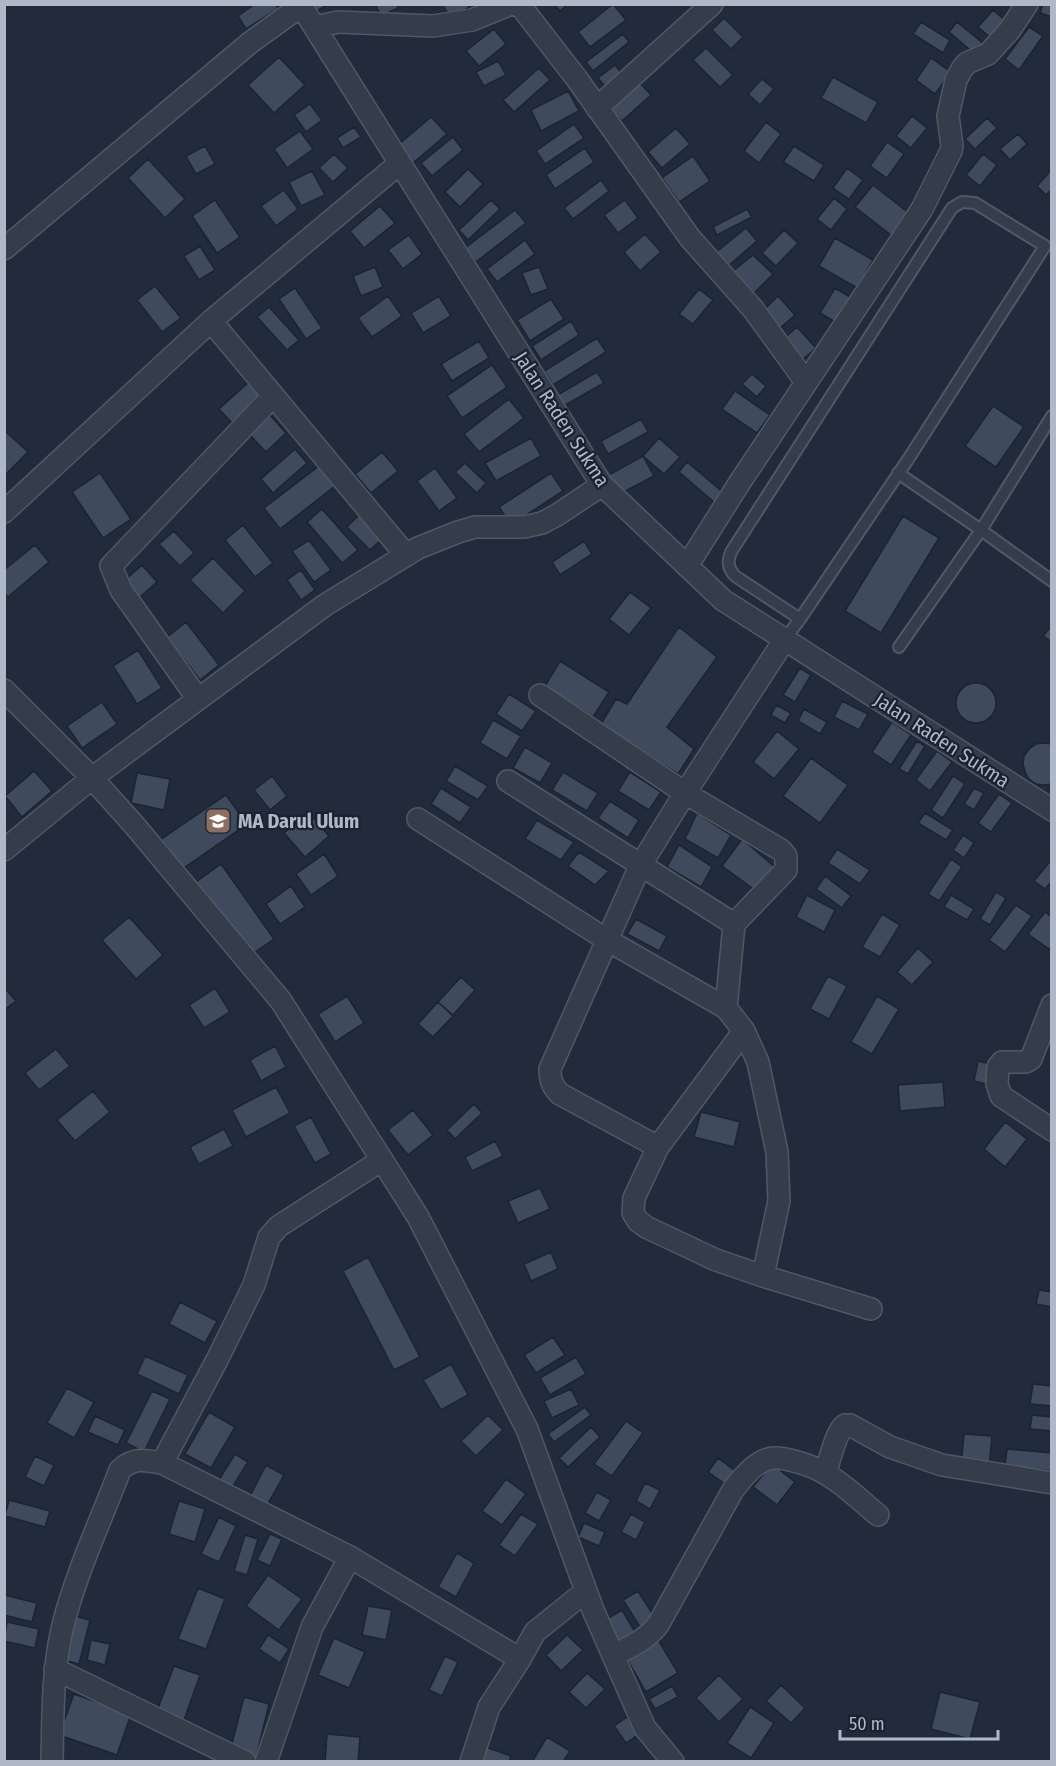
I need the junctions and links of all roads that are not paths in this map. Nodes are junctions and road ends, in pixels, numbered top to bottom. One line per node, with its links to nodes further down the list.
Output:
1 (511, 4): 6 (street)
2 (519, 4): 7 (street)
3 (712, 4): 7 (street)
4 (1027, 4): 12 (street)
5 (300, 5): 6 (street, Jalan Raden Sukma); 9 (street)
6 (315, 27): 8 (street, Jalan Raden Sukma)
7 (597, 108): 12 (street)
8 (400, 163): 11 (street); 16 (street, Jalan Raden Sukma)
9 (4, 249)
10 (1048, 249): 15 (lane); 22 (lane)
11 (211, 321): 13 (street); 17 (street)
12 (806, 382): 20 (street)
13 (273, 396): 19 (street); 27 (street)
14 (1052, 416): 18 (lane)
15 (898, 473): 18 (lane); 22 (lane)
16 (602, 485): 19 (street); 20 (street, Jalan Raden Sukma)
17 (4, 512)
18 (981, 530): 21 (lane); 24 (lane)
19 (406, 555): 27 (street)
20 (687, 566): 23 (street, Jalan Raden Sukma)
21 (1052, 581)
22 (800, 619): 23 (lane)
23 (785, 639): 30 (street); 31 (street, Jalan Raden Sukma)
24 (899, 647)
25 (4, 690): 28 (street)
26 (540, 695): 30 (street)
27 (198, 699): 28 (street)
28 (92, 778): 33 (street); 42 (street)
29 (508, 781): 34 (street)
30 (685, 793): 34 (street); 35 (street)
31 (1052, 810)
32 (418, 819): 36 (street)
33 (4, 850)
34 (640, 866): 35 (street); 36 (street)
35 (734, 924): 38 (street)
36 (607, 940): 38 (street); 41 (street)
37 (1052, 1005): 40 (street)
38 (726, 1008): 39 (street)
39 (744, 1031): 41 (street); 43 (street)
40 (1052, 1130)
41 (658, 1147): 43 (street)
42 (382, 1160): 45 (street); 50 (street)
43 (762, 1276): 44 (street)
44 (871, 1309)
45 (162, 1463): 49 (street); 53 (street)
46 (826, 1473): 47 (street); 48 (street); 51 (street)
47 (1052, 1483)
48 (878, 1515)
49 (350, 1557): 52 (street); 56 (street)
50 (586, 1591): 51 (street); 52 (street)
51 (613, 1656): 58 (street)
52 (520, 1659): 57 (street)
53 (55, 1669): 54 (street); 55 (street)
54 (52, 1761)
55 (245, 1761)
56 (266, 1761)
57 (471, 1761)
58 (673, 1761)

